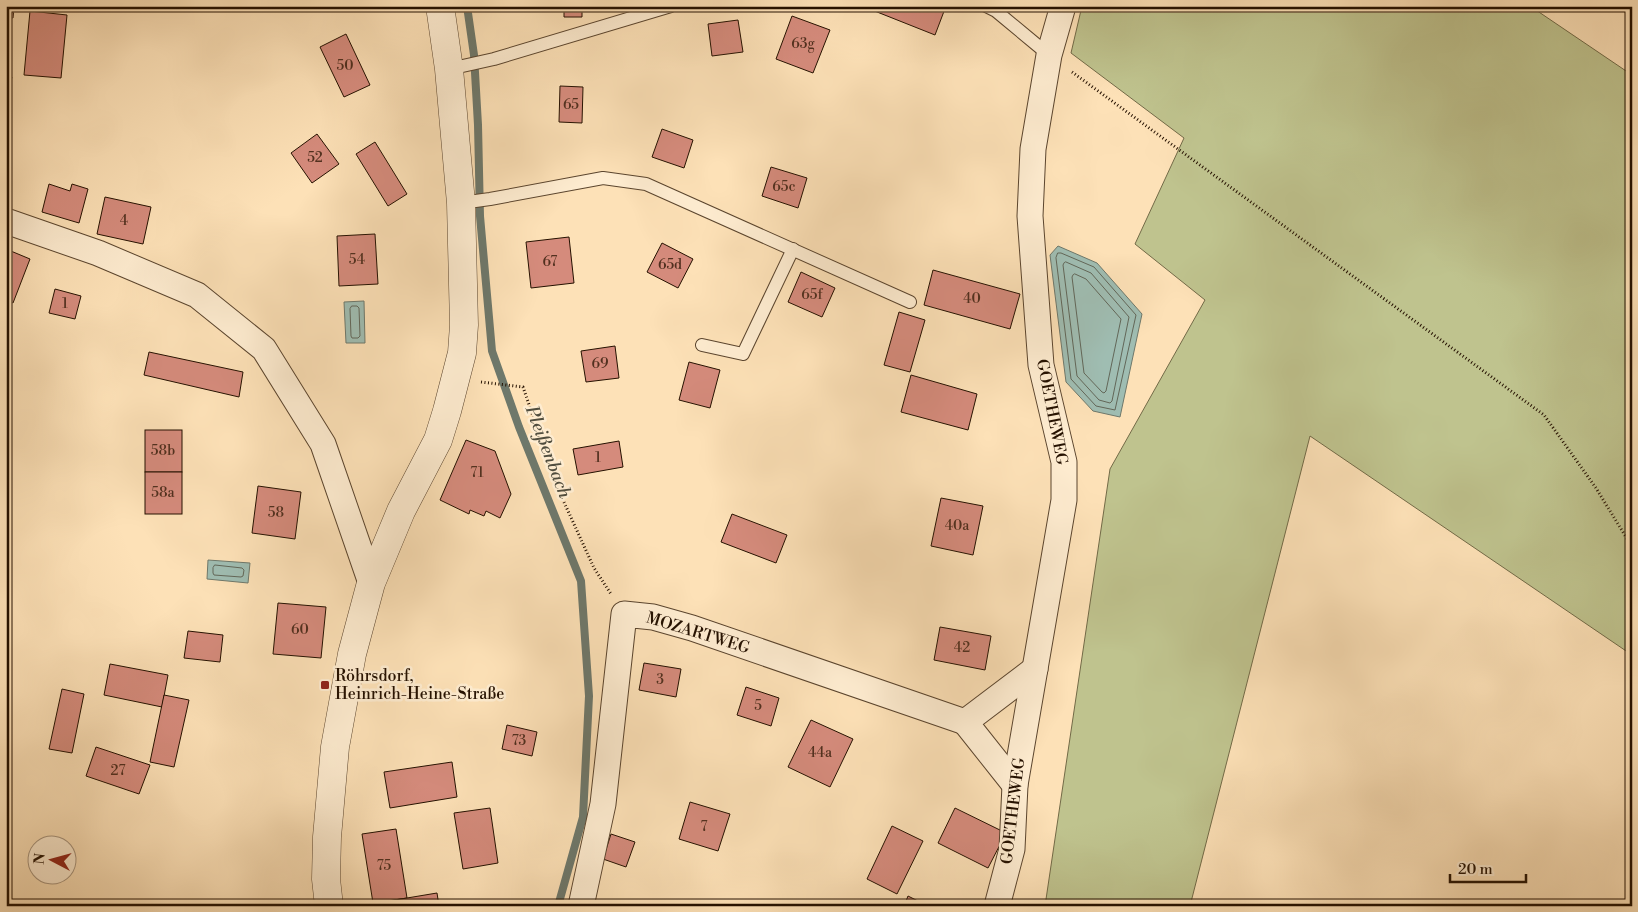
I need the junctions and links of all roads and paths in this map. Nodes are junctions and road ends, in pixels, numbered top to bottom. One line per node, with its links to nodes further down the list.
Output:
1 (440, 6): 6 (street)
2 (670, 6): 6 (lane)
3 (986, 6): 5 (lane)
4 (1063, 6): 5 (street, GOETHEWEG)
5 (1049, 55): 13 (path); 16 (street, GOETHEWEG)
6 (456, 67): 7 (street)
7 (465, 202): 9 (lane); 14 (street)
8 (6, 221): 14 (street)
9 (793, 249): 10 (lane); 11 (lane)
10 (910, 302)
11 (702, 345)
12 (484, 383): 15 (path)
13 (1632, 547)
14 (371, 583): 19 (street)
15 (624, 614): 17 (street, MOZARTWEG); 20 (street, MOZARTWEG)
16 (1035, 669): 17 (street); 18 (street, GOETHEWEG)
17 (965, 722): 18 (street)
18 (1015, 785): 21 (street, GOETHEWEG)
19 (330, 906)
20 (581, 906)
21 (997, 906)

